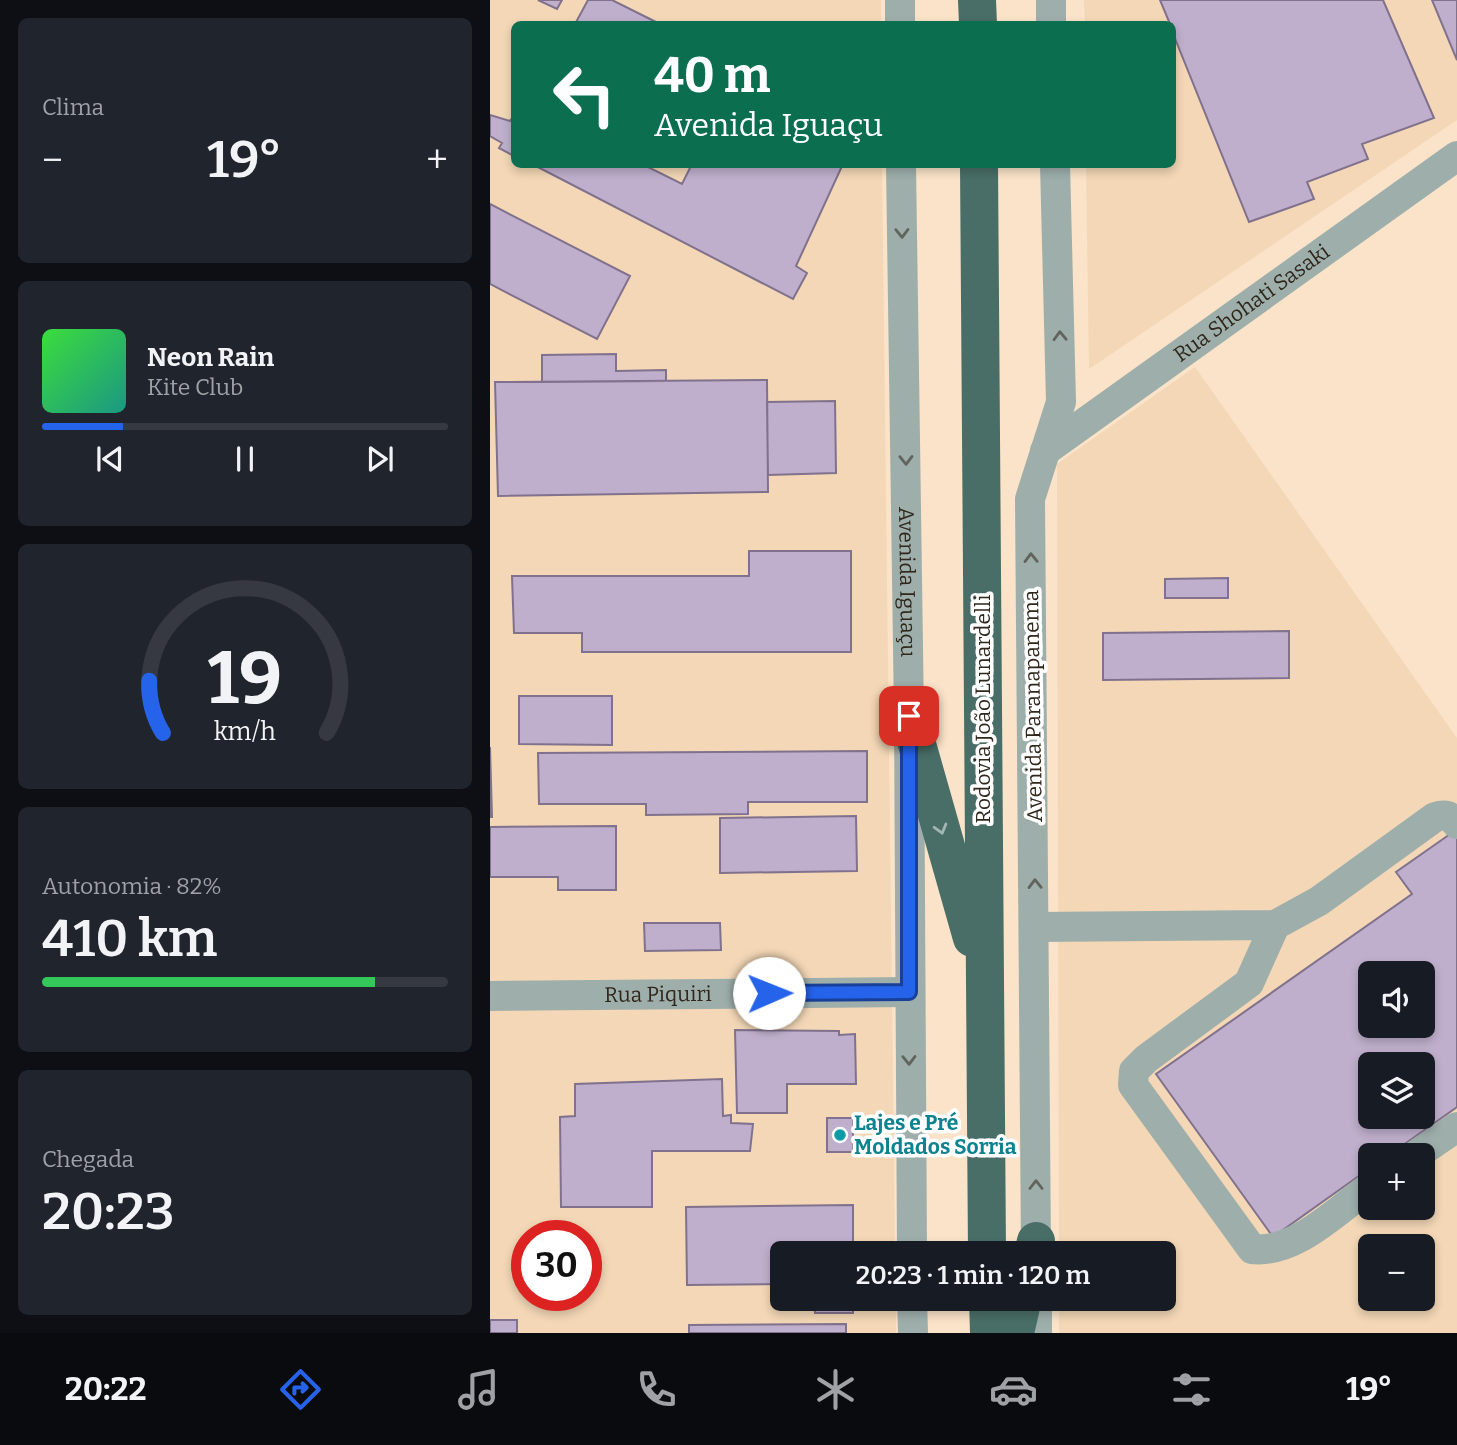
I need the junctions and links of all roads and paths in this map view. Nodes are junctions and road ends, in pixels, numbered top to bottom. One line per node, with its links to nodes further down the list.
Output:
1 (901, 0): 4 (street)
2 (978, 0): 5 (highway)
3 (1051, 0): 6 (street)
4 (900, 21)
5 (978, 21)
6 (1051, 21)
7 (1457, 156): 11 (street, Rua Shohati Sasaki)
8 (901, 168): 12 (street, Avenida Iguaçu, one-way to 12)
9 (979, 168): 16 (highway, Rodovia João Lunardelli)
10 (1055, 168): 11 (street, Avenida Paranapanema, one-way to 10)
11 (1045, 451): 15 (street, Avenida Paranapanema, one-way to 11)
12 (909, 716): 16 (highway, one-way to 16); 17 (street, Avenida Iguaçu)
13 (1457, 824): 14 (street)
14 (1275, 925): 15 (street); 21 (street)
15 (1036, 927): 24 (street, Avenida Paranapanema, one-way to 15)
16 (985, 987): 23 (highway, Rodovia João Lunardelli)
17 (909, 992): 18 (street, Rua Piquiri); 22 (street, Avenida Iguaçu, one-way to 22)
18 (490, 996)
19 (1457, 1127): 20 (street)
20 (1434, 1143)
21 (1358, 1195)
22 (912, 1241)
23 (987, 1241)
24 (1035, 1241)
25 (912, 1311): 29 (street)
26 (988, 1311): 30 (highway)
27 (1020, 1311): 31 (highway)
28 (1037, 1311): 32 (street)
29 (913, 1333)
30 (989, 1333)
31 (1015, 1333)
32 (1037, 1333)

